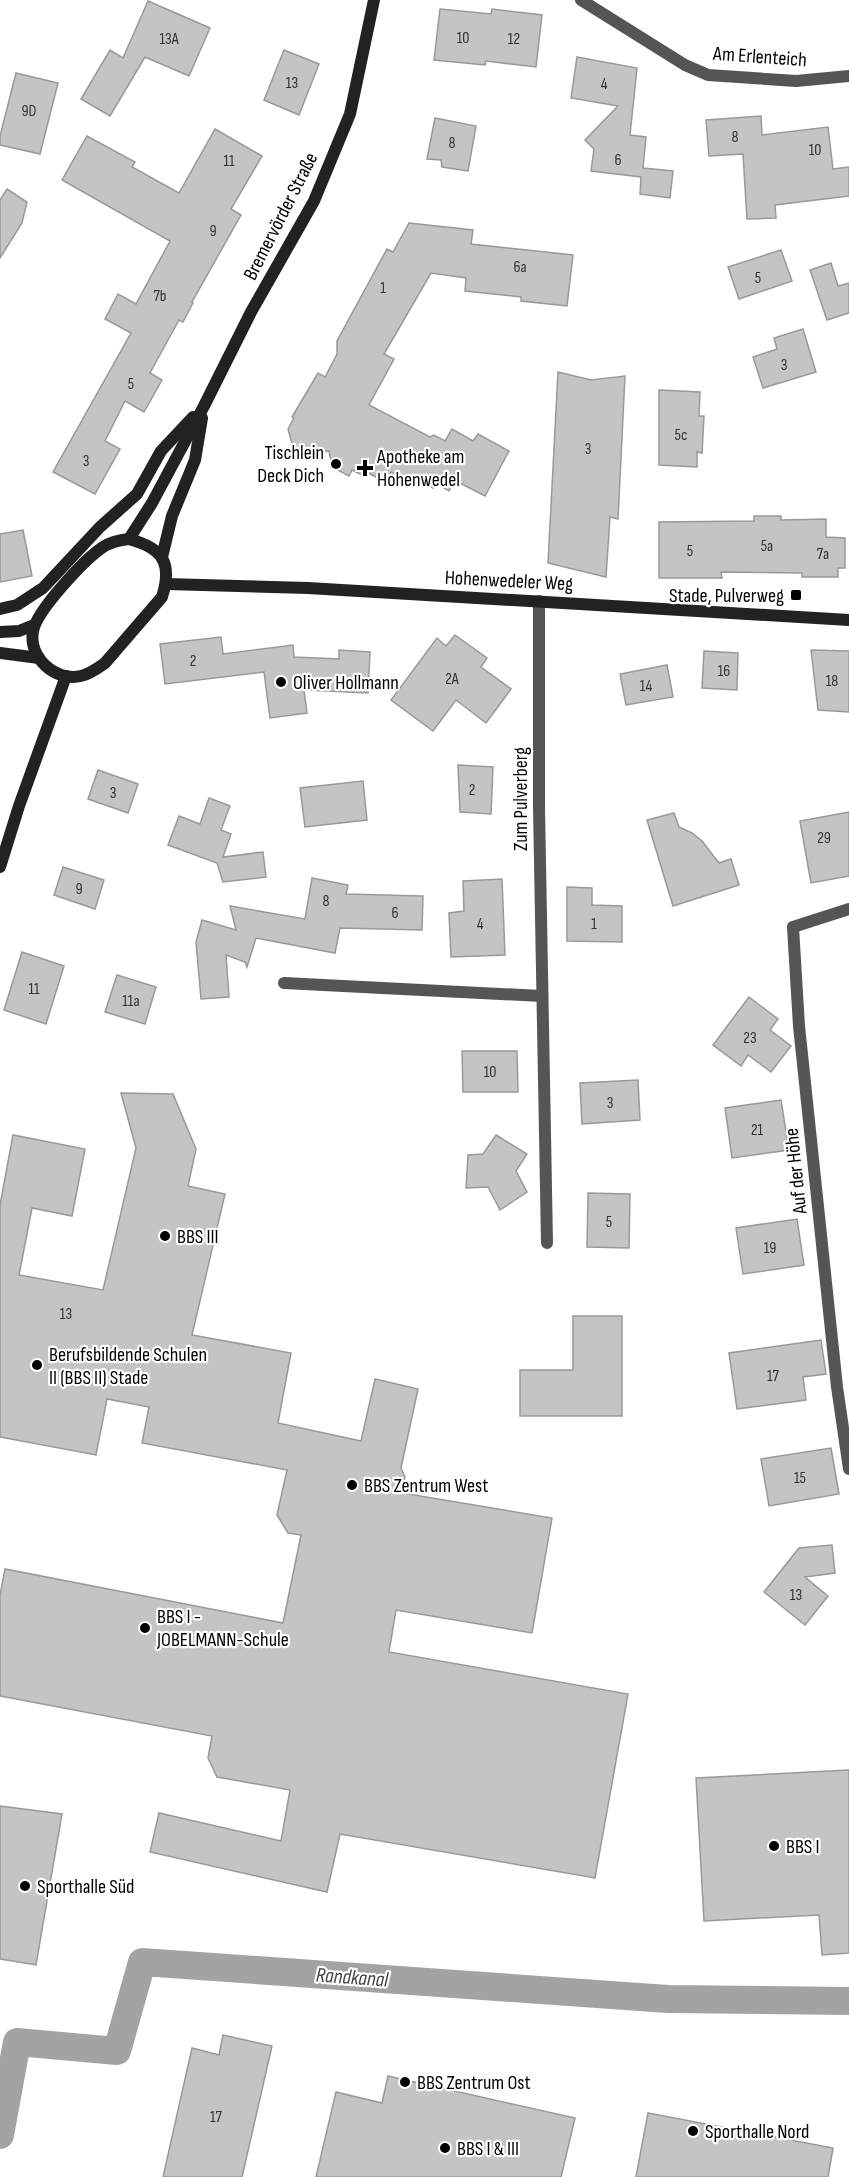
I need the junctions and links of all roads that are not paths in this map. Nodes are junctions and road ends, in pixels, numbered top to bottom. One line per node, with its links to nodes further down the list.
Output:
1 (374, 0): 4 (main road, Bremervörder Straße)
2 (581, 0): 3 (street, Am Erlenteich)
3 (849, 76)
4 (204, 405): 5 (main road, Bremervörder Straße); 6 (main road, Bremervörder Straße); 9 (main road)
5 (129, 539): 6 (main road); 11 (main road)
6 (162, 557): 7 (main road)
7 (166, 584): 8 (main road, Hohenwedeler Weg); 15 (main road)
8 (539, 601): 10 (main road, Hohenwedeler Weg); 19 (street, Zum Pulverberg)
9 (0, 609)
10 (849, 620)
11 (34, 625): 12 (main road); 14 (main road)
12 (0, 632)
13 (0, 653): 14 (main road)
14 (39, 658): 15 (main road)
15 (66, 676): 16 (main road)
16 (0, 867)
17 (849, 909): 21 (street, Auf der Höhe)
18 (284, 983): 19 (street)
19 (542, 996): 20 (street, Zum Pulverberg)
20 (547, 1243)
21 (849, 1468)

